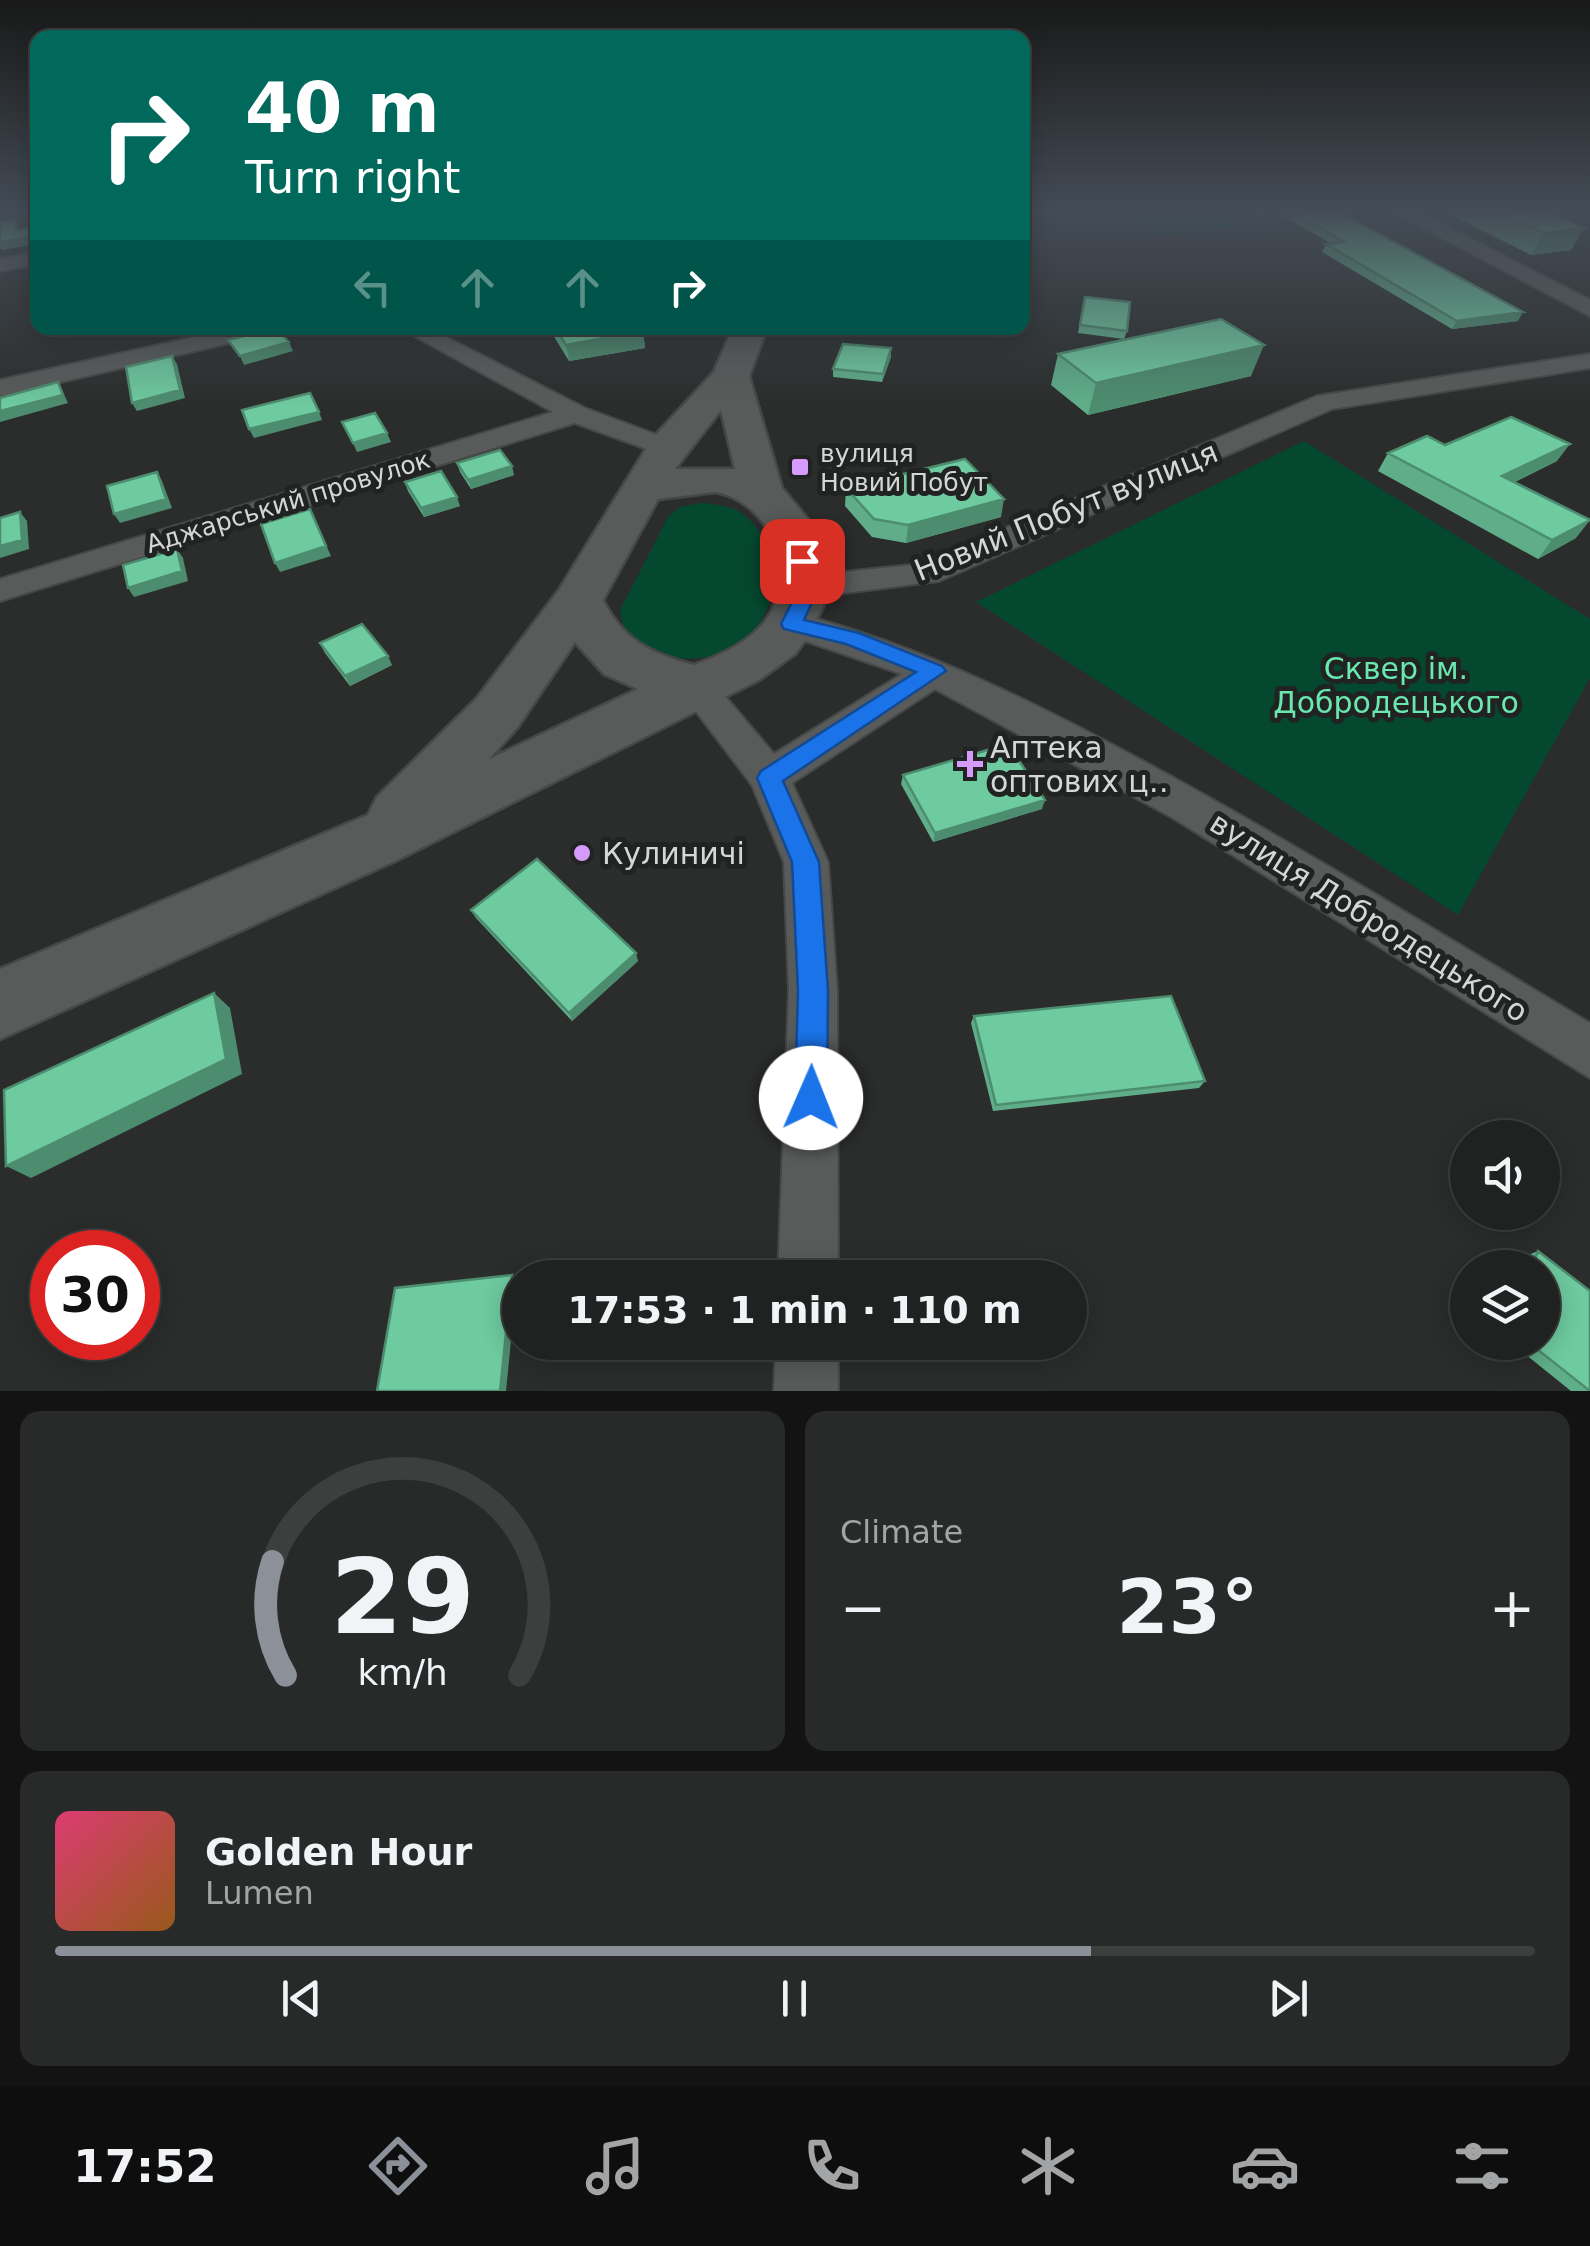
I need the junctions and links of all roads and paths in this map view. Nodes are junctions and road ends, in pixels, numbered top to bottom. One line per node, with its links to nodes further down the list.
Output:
1 (1525, 276): 2 (street)
2 (1590, 309)
3 (233, 335): 8 (street)
4 (424, 335): 9 (street)
5 (747, 335): 7 (main road)
6 (1590, 361): 15 (street, Новий Побут вулиця)
7 (731, 376): 10 (main road); 11 (main road)
8 (0, 388)
9 (576, 414): 10 (street); 13 (street, Аджарський провулок)
10 (666, 448): 12 (main road)
11 (761, 489): 12 (main road); 15 (main road)
12 (636, 492): 14 (main road)
13 (0, 590)
14 (578, 600): 17 (main road); 19 (main road)
15 (798, 606): 16 (street, вулиця Добродецького); 17 (main road)
16 (934, 671): 18 (street); 21 (street, вулиця Добродецького)
17 (695, 685): 18 (street); 19 (main road)
18 (769, 778): 22 (street)
19 (373, 842): 20 (main road)
20 (0, 1004)
21 (1590, 1052)
22 (808, 1260)
23 (806, 1360): 24 (street)
24 (806, 1391)

